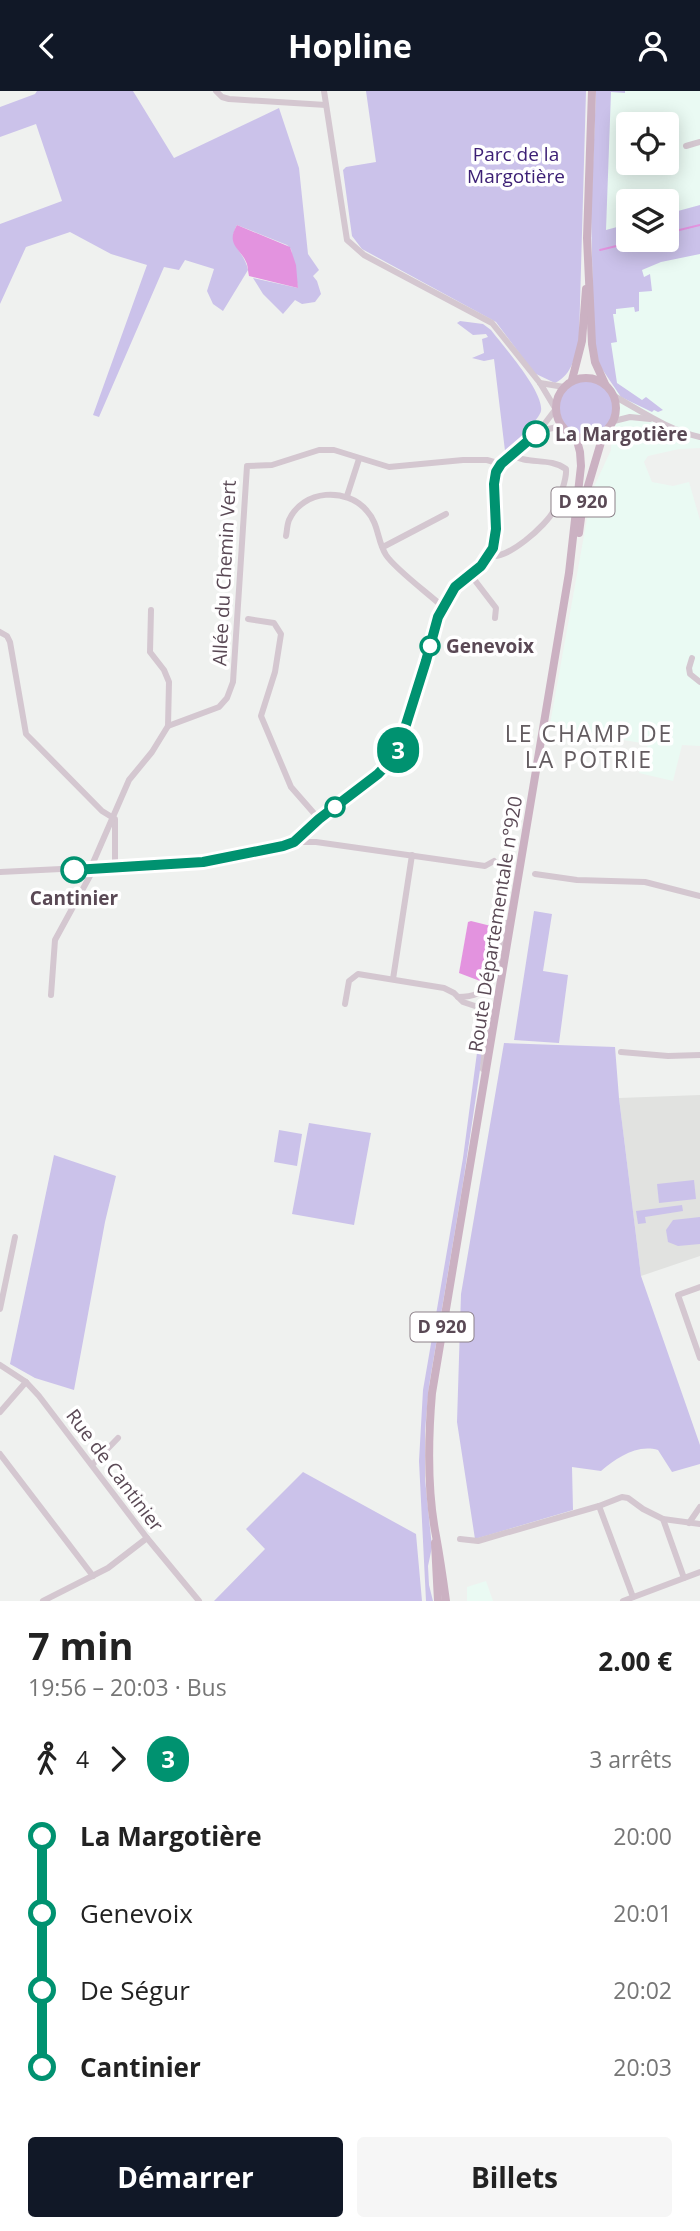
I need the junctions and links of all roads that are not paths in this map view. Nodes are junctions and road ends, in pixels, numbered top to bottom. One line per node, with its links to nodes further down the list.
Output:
1 (216, 91): 4 (street)
2 (324, 91): 4 (street)
3 (592, 91): 7 (main road)
4 (326, 105): 9 (street)
5 (700, 142): 6 (street)
6 (686, 146)
7 (588, 261): 8 (main road); 10 (main road)
8 (572, 380): 10 (main road); 11 (main road)
9 (540, 383): 11 (street); 13 (street)
10 (605, 384): 12 (main road)
11 (564, 387): 13 (main road)
12 (614, 396): 14 (street); 15 (main road)
13 (555, 409): 16 (main road); 17 (street)
14 (652, 419): 15 (street); 20 (street)
15 (614, 421): 18 (main road)
16 (562, 426): 17 (street); 19 (main road)
17 (539, 431): 21 (street)
18 (604, 432): 19 (main road); 29 (main road, D 920)
19 (576, 437): 29 (main road, D 920)
20 (700, 437)
21 (511, 456): 23 (street); 28 (street)
22 (359, 459): 23 (street); 24 (street); 38 (street, Allée du Chemin Vert)
23 (501, 464): 28 (street)
24 (347, 496): 26 (street); 27 (street)
25 (446, 514): 27 (street)
26 (286, 536)
27 (383, 547): 31 (street)
28 (489, 555): 30 (street)
29 (569, 573): 52 (main road, Route Départementale n°920 / D 920)
30 (470, 574): 31 (street); 33 (street)
31 (443, 607): 40 (street)
32 (151, 610): 38 (street)
33 (495, 618)
34 (248, 619): 40 (street)
35 (0, 632): 39 (street)
36 (692, 658): 37 (street)
37 (700, 682)
38 (168, 726): 39 (street)
39 (112, 818): 44 (street); 45 (street)
40 (319, 819): 41 (street)
41 (310, 827): 42 (street); 43 (street)
42 (294, 842): 43 (street); 48 (street)
43 (316, 842): 46 (street)
44 (99, 847): 45 (street); 49 (street)
45 (114, 848): 48 (street)
46 (412, 855): 47 (street); 54 (street)
47 (494, 861)
48 (115, 867): 49 (street)
49 (92, 869): 50 (street); 55 (street)
50 (0, 873)
51 (535, 874): 53 (street)
52 (518, 889): 56 (street); 60 (main road, Route Départementale n°920 / D 920)
53 (700, 896)
54 (393, 979): 56 (street); 57 (street)
55 (51, 995)
56 (458, 996): 60 (street)
57 (345, 1004)
58 (621, 1052): 59 (street)
59 (700, 1055)
60 (478, 1120): 76 (main road, D 920)
61 (15, 1237): 63 (street)
62 (700, 1287): 64 (street)
63 (0, 1308)
64 (700, 1358)
65 (0, 1366): 66 (street, Rue de Cantinier)
66 (26, 1381): 67 (street); 70 (street, Rue de Cantinier)
67 (0, 1412)
68 (118, 1438): 70 (street)
69 (0, 1454): 80 (street)
70 (92, 1465): 77 (street, Rue de Cantinier)
71 (599, 1506): 73 (street); 78 (street); 82 (street)
72 (700, 1507): 74 (street)
73 (663, 1519): 74 (street); 81 (street)
74 (689, 1523): 75 (street)
75 (700, 1524)
76 (436, 1536): 85 (main road, D 920); 86 (main road, D 920)
77 (147, 1538): 80 (street); 84 (street, Rue de Cantinier)
78 (460, 1539)
79 (700, 1571): 81 (street)
80 (93, 1576): 83 (street)
81 (684, 1577): 82 (street)
82 (633, 1597): 87 (street)
83 (43, 1601)
84 (199, 1601)
85 (438, 1601)
86 (446, 1601)
87 (623, 1601)

